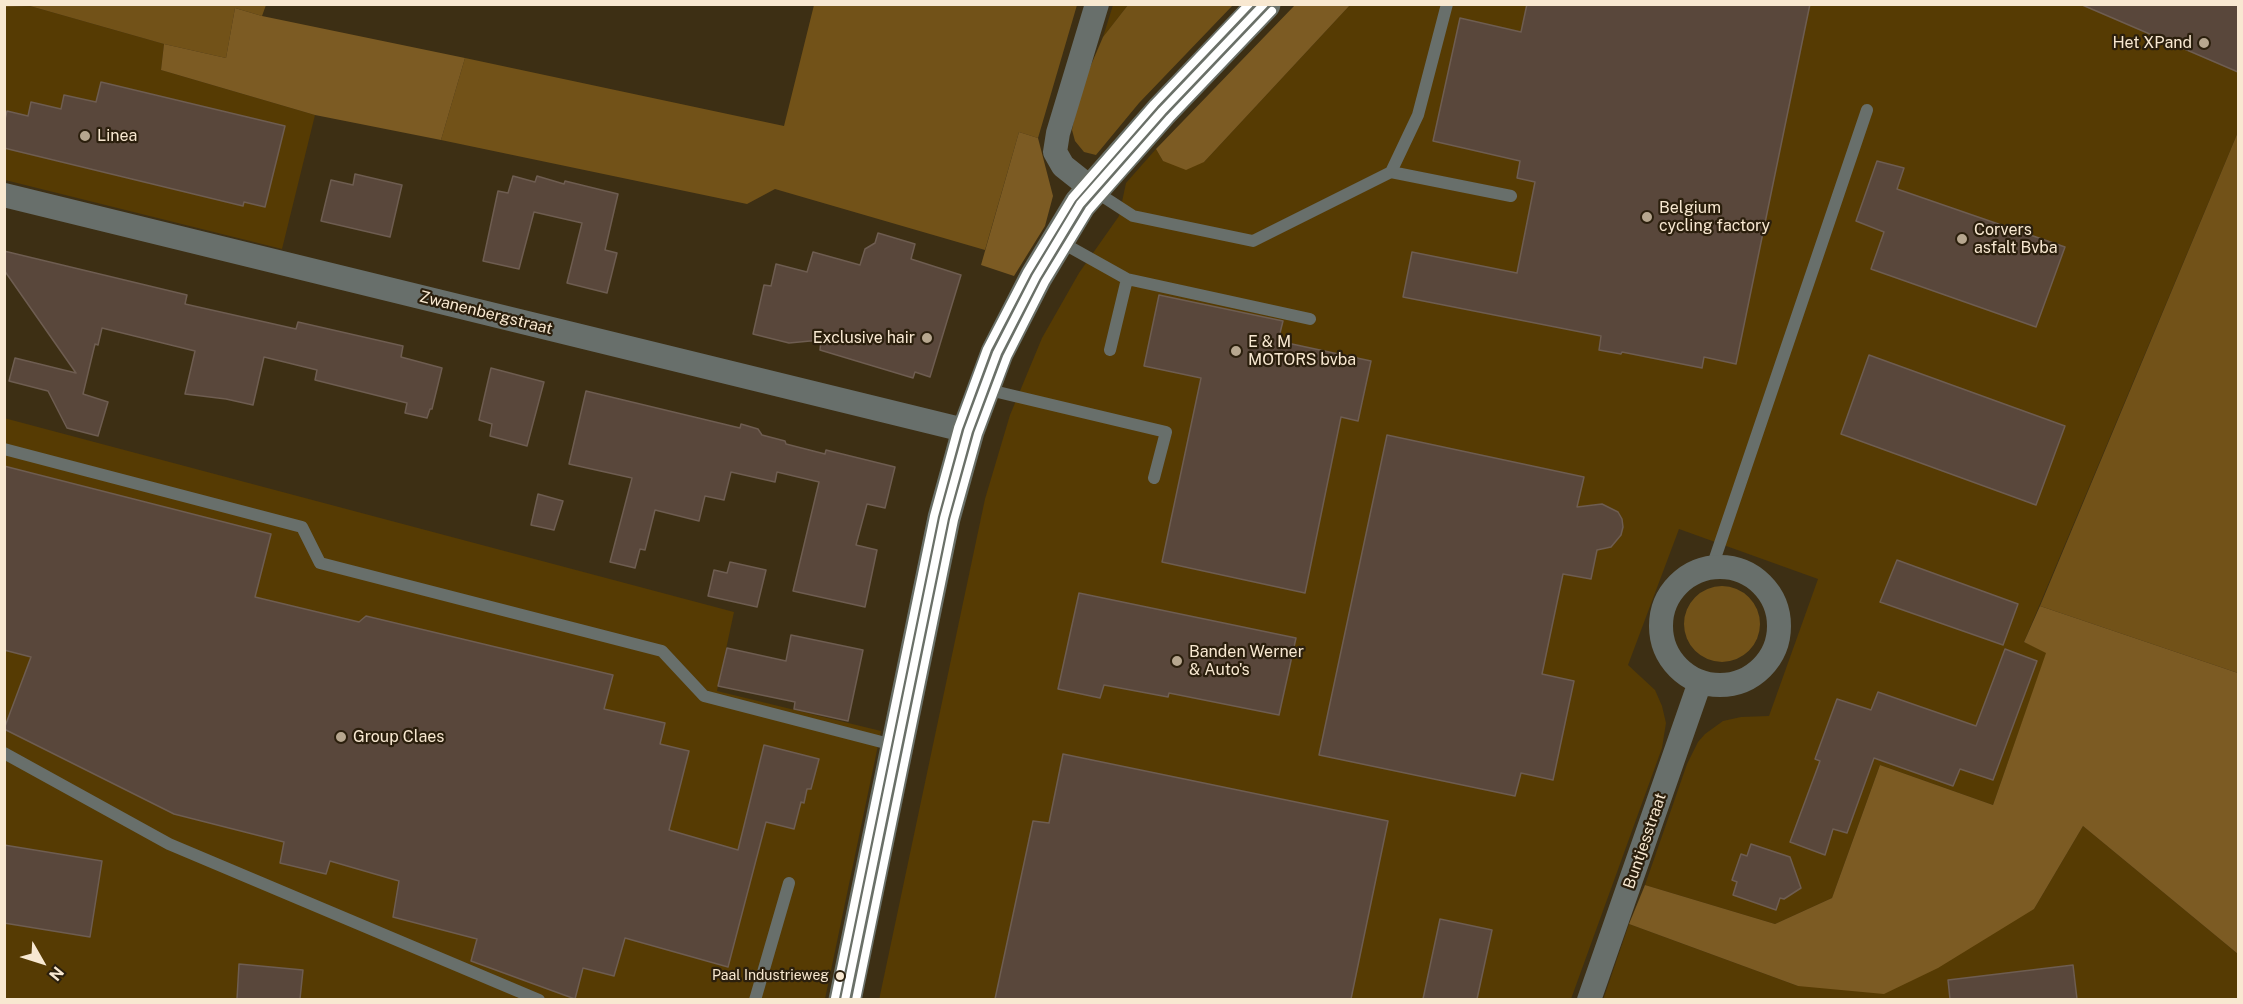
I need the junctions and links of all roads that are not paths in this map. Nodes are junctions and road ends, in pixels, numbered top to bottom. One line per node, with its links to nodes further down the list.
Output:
1 (1097, 4): 6 (street)
2 (1264, 4): 6 (street)
3 (1447, 4): 5 (lane)
4 (1867, 110): 17 (lane)
5 (1391, 172): 6 (lane); 8 (lane)
6 (1092, 189): 9 (street)
7 (4, 195): 14 (street, Zwanenbergstraat)
8 (1511, 196)
9 (1058, 241): 10 (lane); 13 (street)
10 (1126, 279): 11 (lane); 12 (lane)
11 (1310, 320)
12 (1110, 350)
13 (984, 388): 14 (street); 16 (lane)
14 (968, 431): 19 (street)
15 (4, 449): 19 (lane)
16 (1154, 478)
17 (1712, 567): 18 (street); 18 (street)
18 (1700, 682): 25 (street, Buntjesstraat)
19 (897, 746): 24 (street)
20 (4, 753): 22 (lane)
21 (789, 883): 23 (lane)
22 (539, 999)
23 (755, 999)
24 (845, 999)
25 (1589, 999)

